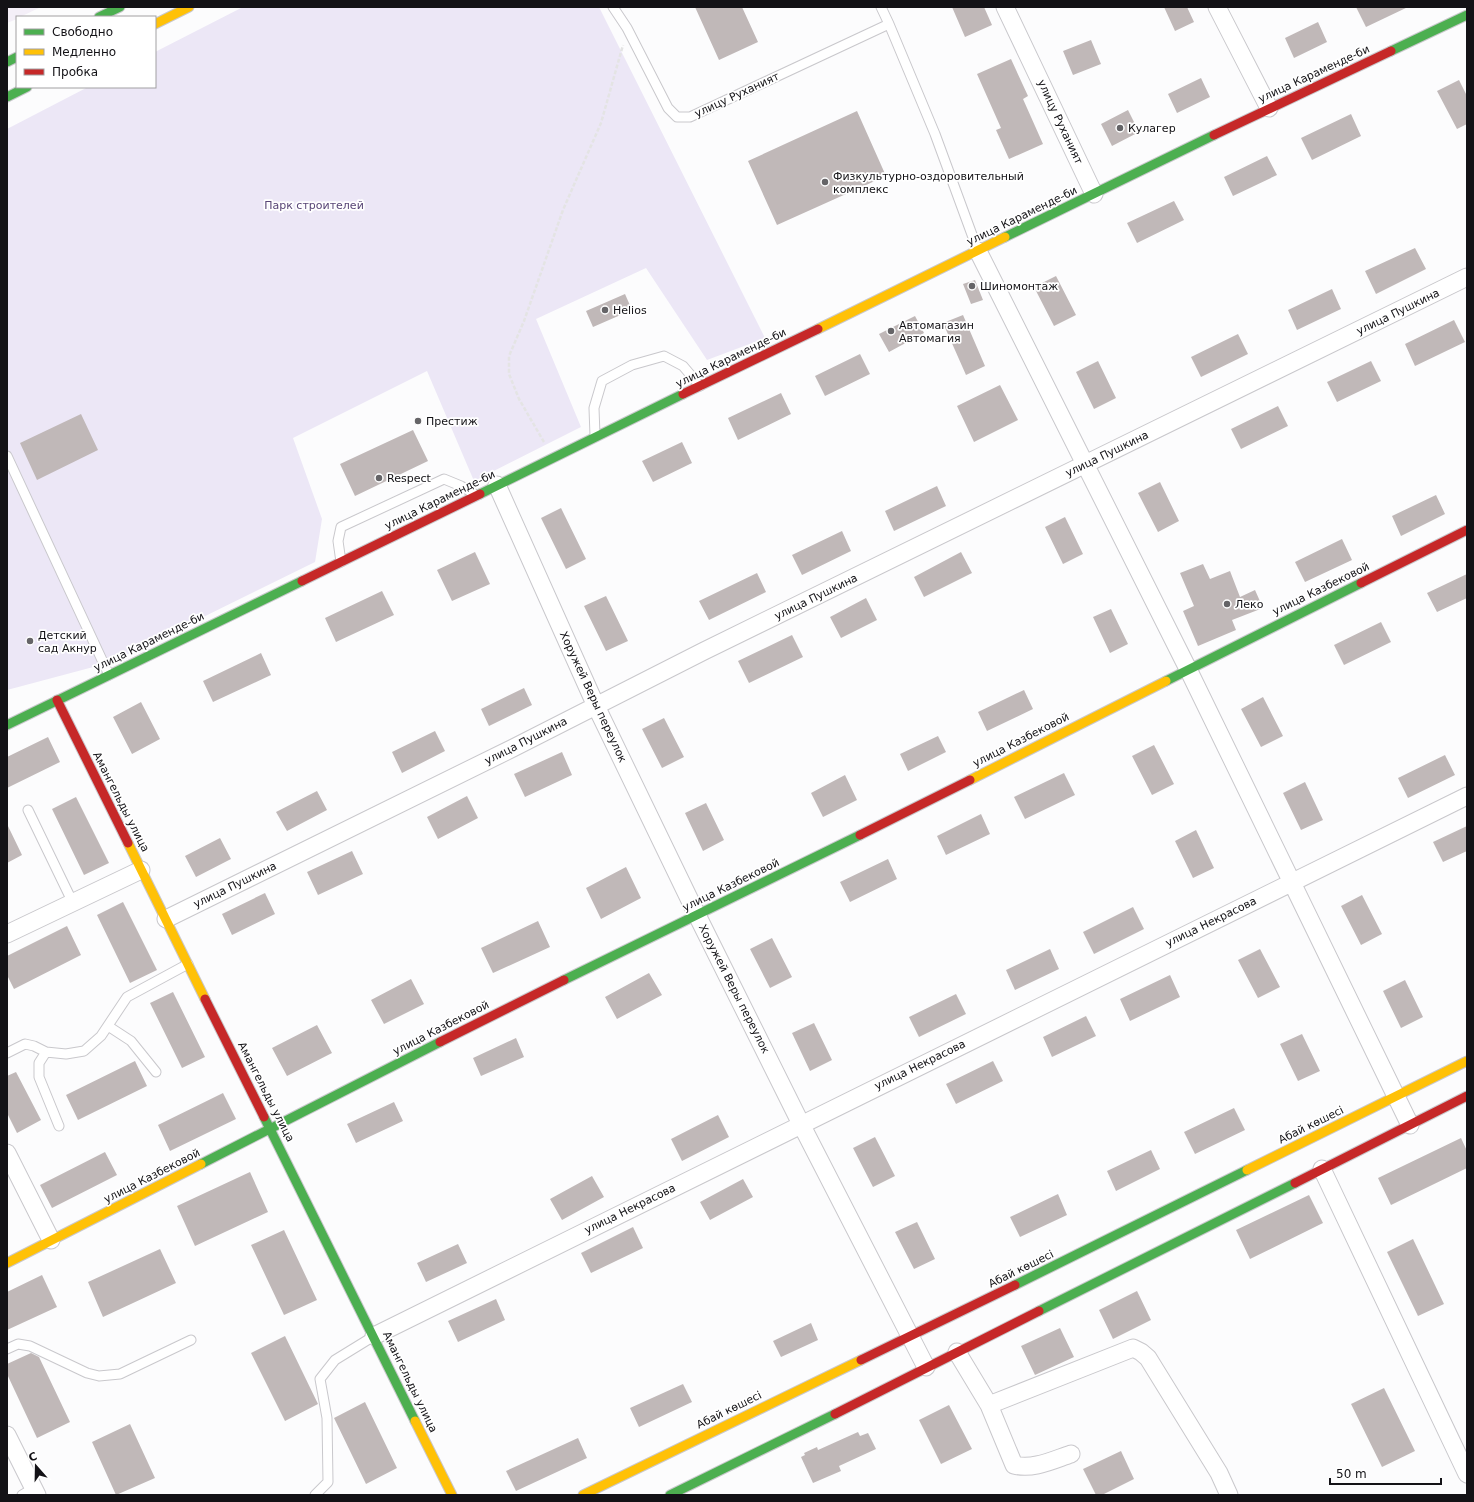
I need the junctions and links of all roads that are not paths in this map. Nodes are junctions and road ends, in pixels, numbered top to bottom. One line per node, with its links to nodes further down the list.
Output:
1 (120, 7): 8 (street)
2 (189, 7): 10 (street)
3 (613, 7): 11 (lane, улицу Руханият)
4 (881, 7): 11 (lane)
5 (1005, 7): 18 (street, улицу Руханият)
6 (1217, 7): 17 (street)
7 (1459, 7): 9 (street)
8 (101, 16)
9 (1465, 16): 12 (street); 17 (street, улица Караменде-би)
10 (156, 24)
11 (889, 24): 19 (lane)
12 (1467, 27)
13 (16, 58): 14 (street)
14 (7, 62)
15 (26, 88): 16 (street)
16 (7, 97)
17 (1269, 108): 18 (street, улица Караменде-би)
18 (1094, 194): 19 (street, улица Караменде-би)
19 (978, 250): 21 (street, улица Караменде-би); 24 (street)
20 (1467, 277): 24 (street, улица Пушкина)
21 (700, 386): 22 (street, улица Караменде-би); 22 (lane)
22 (596, 437): 25 (street, улица Караменде-би)
23 (7, 456): 30 (lane)
24 (1086, 464): 29 (street); 32 (street, улица Пушкина)
25 (497, 485): 26 (street, улица Караменде-би); 32 (street, Хоружей Веры переулок)
26 (476, 496): 28 (street, улица Караменде-би); 28 (lane)
27 (1467, 530): 29 (street, улица Казбековой)
28 (341, 562): 30 (street, улица Караменде-би)
29 (1188, 669): 37 (street); 39 (street, улица Казбековой)
30 (109, 675): 31 (street, улица Караменде-би)
31 (57, 700): 33 (street, улица Караменде-би); 36 (street, Амангельды улица)
32 (596, 706): 39 (street, Хоружей Веры переулок); 40 (street, улица Пушкина)
33 (7, 725)
34 (1467, 796): 37 (street, улица Некрасова)
35 (28, 810): 38 (lane)
36 (141, 870): 38 (street); 40 (street, Амангельды улица)
37 (1292, 882): 48 (street); 50 (street, улица Некрасова)
38 (73, 903): 41 (street)
39 (697, 915): 50 (street, Хоружей Веры переулок); 53 (street, улица Казбековой)
40 (166, 919): 42 (street, Амангельды улица)
41 (7, 934)
42 (189, 964): 43 (lane); 53 (street, Амангельды улица)
43 (108, 1026): 44 (lane); 47 (lane)
44 (46, 1052): 45 (lane); 52 (lane)
45 (7, 1053)
46 (1467, 1061): 48 (street, Абай көшесі)
47 (156, 1072)
48 (1396, 1096): 51 (street); 59 (street, Абай көшесі)
49 (1467, 1096): 51 (street)
50 (801, 1124): 58 (street, улица Некрасова); 59 (street, Хоружей Веры переулок)
51 (1410, 1124): 55 (street)
52 (59, 1126)
53 (271, 1129): 56 (street, улица Казбековой); 58 (street, Амангельды улица)
54 (7, 1153): 56 (street)
55 (1322, 1169): 62 (street); 67 (street)
56 (52, 1240): 57 (street, улица Казбековой)
57 (7, 1263)
58 (374, 1336): 69 (lane); 70 (street, Амангельды улица)
59 (911, 1336): 63 (street, Хоружей Веры переулок); 71 (street, Абай көшесі)
60 (191, 1340): 61 (lane)
61 (7, 1349)
62 (957, 1352): 63 (street); 64 (street)
63 (926, 1367): 72 (street)
64 (988, 1405): 66 (street); 73 (street)
65 (7, 1434): 68 (street)
66 (1071, 1454)
67 (1467, 1474)
68 (31, 1493)
69 (315, 1495)
70 (452, 1495)
71 (583, 1495)
72 (670, 1495)
73 (1229, 1495)

